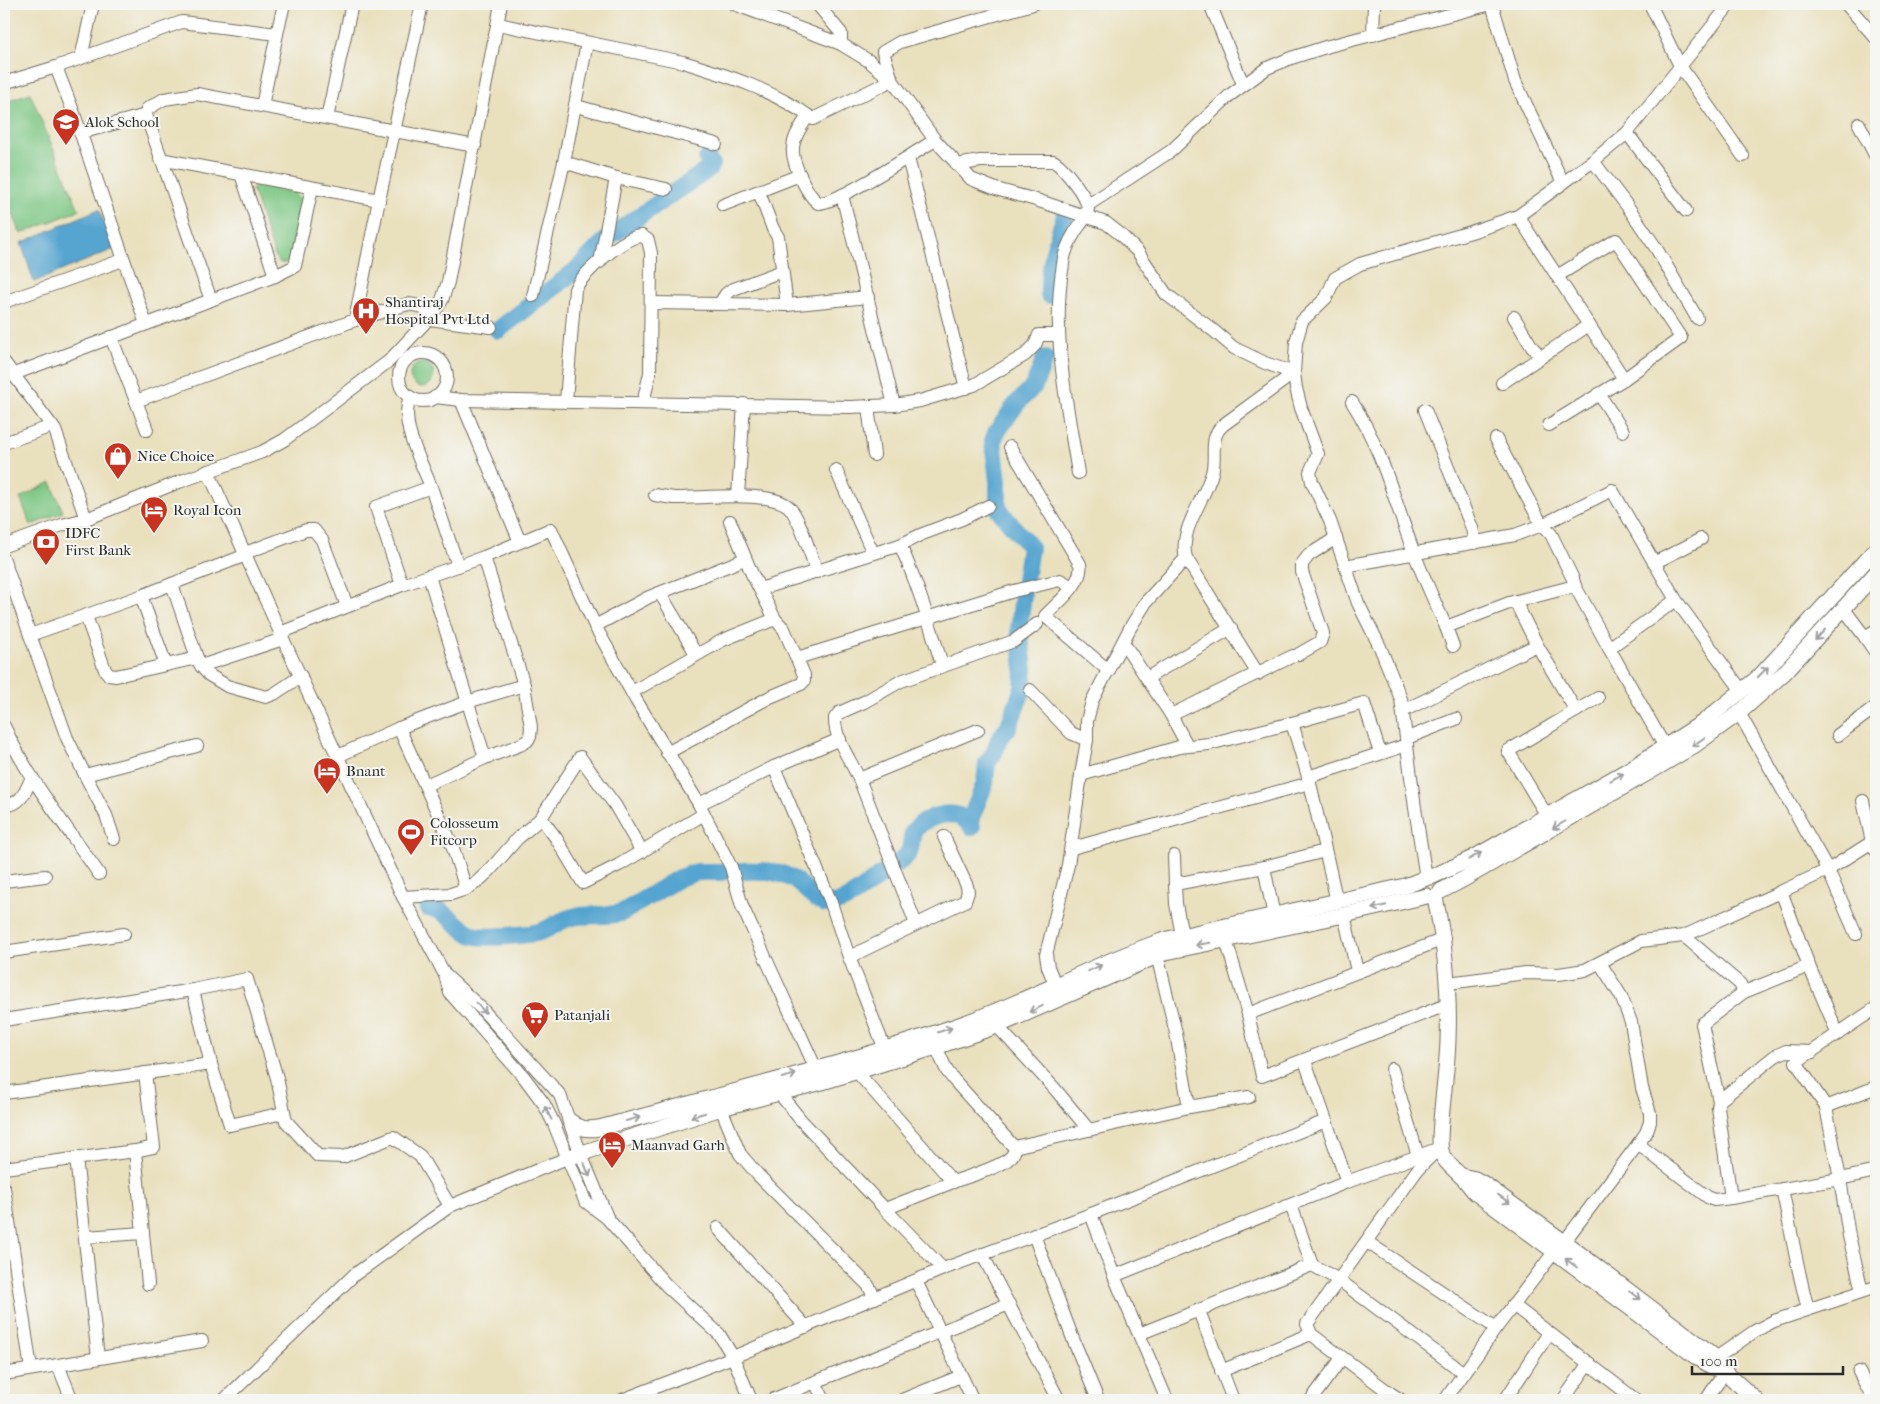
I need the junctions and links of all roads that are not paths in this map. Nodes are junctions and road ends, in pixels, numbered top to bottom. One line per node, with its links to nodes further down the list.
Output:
1 (284, 4): 16 (street)
2 (352, 4): 31 (street)
3 (422, 4): 33 (street)
4 (502, 4): 15 (street)
5 (734, 4): 20 (street)
6 (817, 4): 20 (street)
7 (1033, 4): 24 (street)
8 (1210, 4): 26 (street)
9 (1374, 4): 17 (street)
10 (1492, 4): 17 (street); 49 (street)
11 (1650, 4): 22 (street)
12 (1730, 4): 22 (street)
13 (1846, 4): 18 (street)
14 (89, 6): 21 (street)
15 (498, 24): 19 (street); 38 (street)
16 (277, 34): 21 (street); 27 (street)
17 (1373, 35): 26 (street)
18 (1876, 38)
19 (587, 43): 28 (street); 30 (street)
20 (841, 44): 24 (street)
21 (81, 58): 23 (street)
22 (1680, 66): 35 (street); 39 (street)
23 (56, 67): 25 (street); 34 (street)
24 (892, 80): 30 (street); 36 (street)
25 (5, 81)
26 (1243, 84): 56 (street)
27 (262, 106): 29 (street); 31 (street)
28 (576, 106): 37 (street); 44 (street)
29 (146, 115): 34 (street); 42 (street)
30 (808, 116): 47 (street)
31 (326, 118): 33 (street)
32 (1859, 124): 40 (street)
33 (393, 131): 38 (street); 54 (street)
34 (80, 133): 59 (street)
35 (1627, 133): 43 (street); 57 (street)
36 (935, 140): 41 (street); 45 (street)
37 (716, 144)
38 (475, 146): 71 (street)
39 (1743, 156)
40 (1876, 157)
41 (908, 158): 53 (street); 87 (street)
42 (160, 159): 46 (street); 66 (street)
43 (1593, 161): 49 (street); 73 (street)
44 (564, 162): 48 (street); 64 (street)
45 (957, 165): 56 (street); 56 (street)
46 (241, 174): 50 (street); 62 (street)
47 (800, 175): 52 (street); 53 (street)
48 (616, 178): 51 (street); 60 (street)
49 (1564, 183): 58 (street)
50 (312, 188): 54 (street); 62 (street)
51 (666, 188)
52 (759, 192): 55 (street); 61 (street)
53 (842, 195): 65 (street)
54 (378, 200): 74 (street)
55 (723, 205)
56 (1087, 211): 78 (street); 83 (street)
57 (1686, 211)
58 (1518, 216): 63 (street); 83 (street)
59 (123, 260): 67 (street); 75 (street)
60 (600, 262): 68 (street); 93 (street)
61 (782, 271): 69 (street); 70 (street)
62 (275, 276): 66 (street)
63 (1557, 276): 76 (street); 85 (street)
64 (533, 296)
65 (868, 297): 70 (street); 97 (street)
66 (211, 300): 75 (street)
67 (4, 302)
68 (651, 303): 69 (street); 95 (street)
69 (720, 303): 70 (street)
70 (787, 305)
71 (431, 316): 74 (street); 77 (street); 82 (street)
72 (1514, 316): 80 (street)
73 (1697, 318)
74 (356, 320): 92 (street)
75 (146, 324): 79 (street)
76 (1589, 325): 80 (street); 85 (street)
77 (491, 327)
78 (1058, 335): 87 (street); 110 (street)
79 (111, 337): 84 (street); 92 (street)
80 (1542, 357): 86 (street)
81 (4, 362): 84 (street)
82 (395, 363): 89 (street); 90 (street); 109 (street)
83 (1294, 373): 118 (street); 130 (street)
84 (14, 374): 101 (street)
85 (1624, 379): 88 (street)
86 (1502, 383)
87 (966, 388): 97 (street)
88 (1599, 394): 100 (street); 103 (street)
89 (410, 397): 90 (street); 111 (street)
90 (435, 397): 91 (street)
91 (461, 400): 93 (street); 120 (street)
92 (136, 401): 102 (street)
93 (566, 401): 95 (street)
94 (1352, 402): 128 (street)
95 (643, 403): 96 (street)
96 (744, 404): 98 (street); 113 (street)
97 (894, 405): 98 (street)
98 (868, 406): 107 (street)
99 (1425, 410): 121 (street)
100 (1550, 424)
101 (52, 426): 105 (street); 115 (street)
102 (147, 430)
103 (1623, 431)
104 (1496, 438): 117 (street)
105 (4, 443)
106 (1010, 447): 142 (street)
107 (874, 455)
108 (836, 470): 125 (street)
109 (208, 471): 115 (street); 127 (street)
110 (1078, 473)
111 (431, 487): 134 (street); 140 (street)
112 (655, 496): 113 (street)
113 (738, 496): 136 (street)
114 (988, 506): 122 (street)
115 (86, 519): 123 (street); 126 (street)
116 (730, 521): 131 (street)
117 (1542, 526): 121 (street); 133 (street); 141 (street)
118 (1336, 538): 135 (street); 172 (street)
119 (1701, 539): 133 (street)
120 (520, 542): 129 (street); 154 (street)
121 (1475, 543): 128 (street)
122 (900, 545): 125 (street); 151 (street)
123 (4, 546)
124 (1876, 549): 177 (street, one-way to 124)
125 (873, 553): 136 (street)
126 (4, 554)
127 (246, 554): 139 (street); 148 (street); 159 (street)
128 (1414, 554): 135 (street); 156 (street)
129 (484, 557): 134 (street); 175 (street)
130 (1186, 558): 155 (street); 161 (street)
131 (745, 559): 143 (street); 144 (street)
132 (4, 560): 158 (street)
133 (1654, 563): 146 (street)
134 (458, 566): 138 (street)
135 (1345, 566): 182 (street)
136 (817, 572): 143 (street)
137 (1876, 573): 149 (street)
138 (429, 576): 140 (street); 180 (street)
139 (172, 584): 145 (street); 168 (street)
140 (402, 586): 148 (street)
141 (1575, 586): 147 (street); 164 (street)
142 (1072, 587): 151 (street); 171 (street)
143 (760, 589): 152 (street)
144 (660, 593): 154 (street); 166 (street)
145 (141, 596): 150 (street); 169 (street)
146 (1676, 600): 164 (street); 177 (street)
147 (1515, 601): 156 (street); 162 (street)
148 (347, 606): 159 (street)
149 (1844, 609): 160 (street); 184 (street, one-way to 184)
150 (86, 616): 158 (street); 169 (street)
151 (927, 617): 167 (street); 170 (street)
152 (775, 619): 166 (street); 167 (street)
153 (1037, 624): 170 (street)
154 (595, 626): 178 (street)
155 (1231, 628): 172 (street); 174 (street)
156 (1446, 628): 163 (street)
157 (1876, 630): 160 (street)
158 (30, 635): 203 (street)
159 (282, 636): 168 (street); 173 (street)
160 (1865, 637): 165 (street)
161 (1123, 642): 171 (street); 174 (street)
162 (1537, 645): 182 (street); 183 (street)
163 (1453, 646)
164 (1610, 648): 197 (street)
165 (1876, 653)
166 (696, 654): 178 (street)
167 (797, 658): 198 (street)
168 (199, 662): 169 (street); 173 (street)
169 (166, 665)
170 (942, 666): 192 (street)
171 (1109, 671): 193 (street)
172 (1258, 674): 185 (street)
173 (301, 676): 200 (street)
174 (1147, 678): 185 (street)
175 (524, 685): 180 (street); 201 (street)
176 (1030, 690): 193 (street)
177 (1742, 691): 197 (street)
178 (632, 692): 198 (street)
179 (1598, 698): 183 (street)
180 (467, 702): 189 (street); 201 (street)
181 (1876, 707): 191 (street)
182 (1403, 711): 194 (street)
183 (1576, 711): 212 (street)
184 (1739, 713): 222 (street); 230 (street, one-way to 230)
185 (1171, 715): 196 (street)
186 (1456, 719): 194 (street)
187 (1292, 724): 196 (street); 199 (street); 207 (street)
188 (4, 726): 205 (street)
189 (399, 728): 200 (street); 208 (street)
190 (978, 730): 206 (street)
191 (1838, 735)
192 (840, 740): 202 (street); 206 (street)
193 (1088, 740): 204 (street)
194 (1407, 742): 199 (street); 225 (street)
195 (197, 746): 203 (street)
196 (1187, 746): 204 (street)
197 (1665, 747): 212 (street, one-way to 197)
198 (668, 753): 211 (street)
199 (1380, 753): 207 (street)
200 (338, 756): 231 (street)
201 (484, 758): 208 (street)
202 (774, 767): 211 (street); 243 (street)
203 (85, 775): 215 (street)
204 (1081, 775): 217 (street)
205 (32, 777): 210 (street); 223 (street)
206 (859, 779): 234 (street)
207 (1309, 780): 217 (street); 218 (street)
208 (426, 785): 228 (street)
209 (1863, 801): 216 (street)
210 (4, 805)
211 (702, 809): 219 (street); 263 (street)
212 (1547, 816): 225 (street, one-way to 212)
213 (541, 818): 219 (street); 219 (street); 228 (street)
214 (944, 837): 234 (street)
215 (114, 839)
216 (1874, 846): 222 (street)
217 (1072, 848): 250 (street)
218 (1325, 851): 221 (street); 232 (street)
219 (642, 852)
220 (1174, 856): 227 (street)
221 (1264, 867): 227 (street); 233 (street)
222 (1828, 870): 229 (street); 236 (street)
223 (99, 874)
224 (45, 876): 226 (street)
225 (1429, 878): 230 (street); 232 (street)
226 (4, 881)
227 (1175, 884): 237 (street)
228 (466, 889): 231 (street)
229 (1781, 892): 238 (street); 245 (street)
230 (1434, 895): 232 (street, one-way to 232); 239 (street)
231 (403, 897): 247 (street)
232 (1340, 909): 233 (street); 240 (street); 246 (street)
233 (1274, 916): 237 (street)
234 (916, 924): 243 (street)
235 (124, 934): 241 (street)
236 (1856, 934)
237 (1182, 935): 250 (street, one-way to 237)
238 (1684, 936): 244 (street); 251 (street)
239 (1444, 939): 246 (street); 248 (street)
240 (1226, 940): 242 (street, one-way to 242); 254 (street)
241 (4, 952)
242 (1157, 955): 250 (street); 272 (street)
243 (849, 957): 260 (street)
244 (1600, 963): 248 (street); 279 (street)
245 (1809, 966): 251 (street); 257 (street)
246 (1357, 971): 254 (street)
247 (445, 975): 276 (street, one-way to 276); 283 (street, one-way to 247)
248 (1448, 983): 252 (street)
249 (193, 990): 255 (street); 262 (street); 275 (street)
250 (1058, 992): 256 (street, one-way to 256); 260 (street, one-way to 250)
251 (1744, 992): 271 (street)
252 (1449, 1004): 261 (street); 281 (street)
253 (1876, 1008): 257 (street)
254 (1248, 1014): 261 (street)
255 (4, 1020)
256 (997, 1026): 258 (street); 278 (street)
257 (1838, 1034): 259 (street)
258 (936, 1047): 260 (street); 280 (street)
259 (1812, 1052): 271 (street); 273 (street)
260 (887, 1055): 263 (street); 265 (street)
261 (1305, 1061): 277 (street)
262 (211, 1064): 266 (street); 275 (street)
263 (816, 1068): 276 (street, one-way to 263)
264 (1392, 1069): 284 (street)
265 (857, 1072): 269 (street); 289 (street)
266 (145, 1073): 268 (street); 282 (street)
267 (1876, 1087): 273 (street)
268 (4, 1093)
269 (779, 1093): 274 (street); 296 (street)
270 (1249, 1097): 272 (street)
271 (1719, 1101): 293 (street)
272 (1189, 1107): 278 (street)
273 (1826, 1107): 288 (street)
274 (720, 1108): 283 (street, one-way to 283); 313 (street)
275 (283, 1112): 295 (street)
276 (570, 1121): 283 (street)
277 (1326, 1121): 290 (street); 297 (street)
278 (1089, 1130): 280 (street)
279 (1638, 1144): 293 (street); 303 (street)
280 (1014, 1147): 289 (street)
281 (1440, 1148): 284 (street); 302 (street); 303 (street)
282 (135, 1151): 285 (street); 299 (street)
283 (573, 1155): 295 (street); 325 (street)
284 (1418, 1156): 290 (street)
285 (76, 1158): 286 (street); 301 (street)
286 (4, 1168)
287 (1876, 1171): 288 (street)
288 (1840, 1179): 292 (street); 312 (street)
289 (953, 1182): 296 (street)
290 (1347, 1182): 294 (street)
291 (4, 1188): 331 (street)
292 (1782, 1189): 293 (street); 316 (street)
293 (1731, 1198)
294 (1291, 1205): 305 (street); 307 (street)
295 (450, 1206): 342 (street)
296 (885, 1209): 306 (street)
297 (1091, 1214): 300 (street); 307 (street)
298 (718, 1228): 318 (street)
299 (144, 1233): 301 (street); 310 (street)
300 (1034, 1235): 304 (street); 350 (street)
301 (86, 1237): 326 (street)
302 (1367, 1242): 308 (street); 319 (street)
303 (1560, 1246): 315 (street); 328 (street, one-way to 328); 333 (street, one-way to 303)
304 (982, 1254): 306 (street); 314 (street)
305 (1312, 1264): 308 (street); 317 (street)
306 (943, 1269): 309 (street)
307 (1114, 1276): 322 (street)
308 (1339, 1280): 323 (street); 335 (street)
309 (916, 1281): 313 (street); 320 (street)
310 (148, 1284)
311 (1876, 1287): 312 (street)
312 (1862, 1291): 316 (street)
313 (875, 1298): 318 (street)
314 (1009, 1304): 320 (street); 349 (street)
315 (1513, 1305): 319 (street); 321 (street)
316 (1808, 1309): 328 (street)
317 (1198, 1311): 322 (street); 332 (street)
318 (806, 1327): 325 (street)
319 (1496, 1328): 335 (street)
320 (940, 1331): 337 (street); 338 (street)
321 (1549, 1333): 329 (street); 355 (street)
322 (1139, 1334): 351 (street)
323 (1311, 1334): 327 (street); 332 (street)
324 (202, 1341): 326 (street)
325 (733, 1357): 343 (street); 344 (street)
326 (98, 1358): 330 (street)
327 (1342, 1358): 339 (street); 353 (street)
328 (1716, 1358): 333 (street)
329 (1589, 1363): 340 (street); 356 (street)
330 (58, 1365): 331 (street); 341 (street)
331 (31, 1369): 336 (street)
332 (1222, 1371): 352 (street)
333 (1725, 1372): 357 (street); 358 (street)
334 (1858, 1372): 359 (street)
335 (1464, 1373): 354 (street)
336 (4, 1374)
337 (961, 1376): 347 (street); 348 (street)
338 (815, 1382): 345 (street); 346 (street)
339 (1392, 1398)
340 (1629, 1398)
341 (72, 1400)
342 (224, 1400)
343 (622, 1400)
344 (752, 1400)
345 (772, 1400)
346 (824, 1400)
347 (902, 1400)
348 (973, 1400)
349 (1060, 1400)
350 (1098, 1400)
351 (1167, 1400)
352 (1233, 1400)
353 (1311, 1400)
354 (1445, 1400)
355 (1505, 1400)
356 (1563, 1400)
357 (1706, 1400)
358 (1756, 1400)
359 (1874, 1400)

